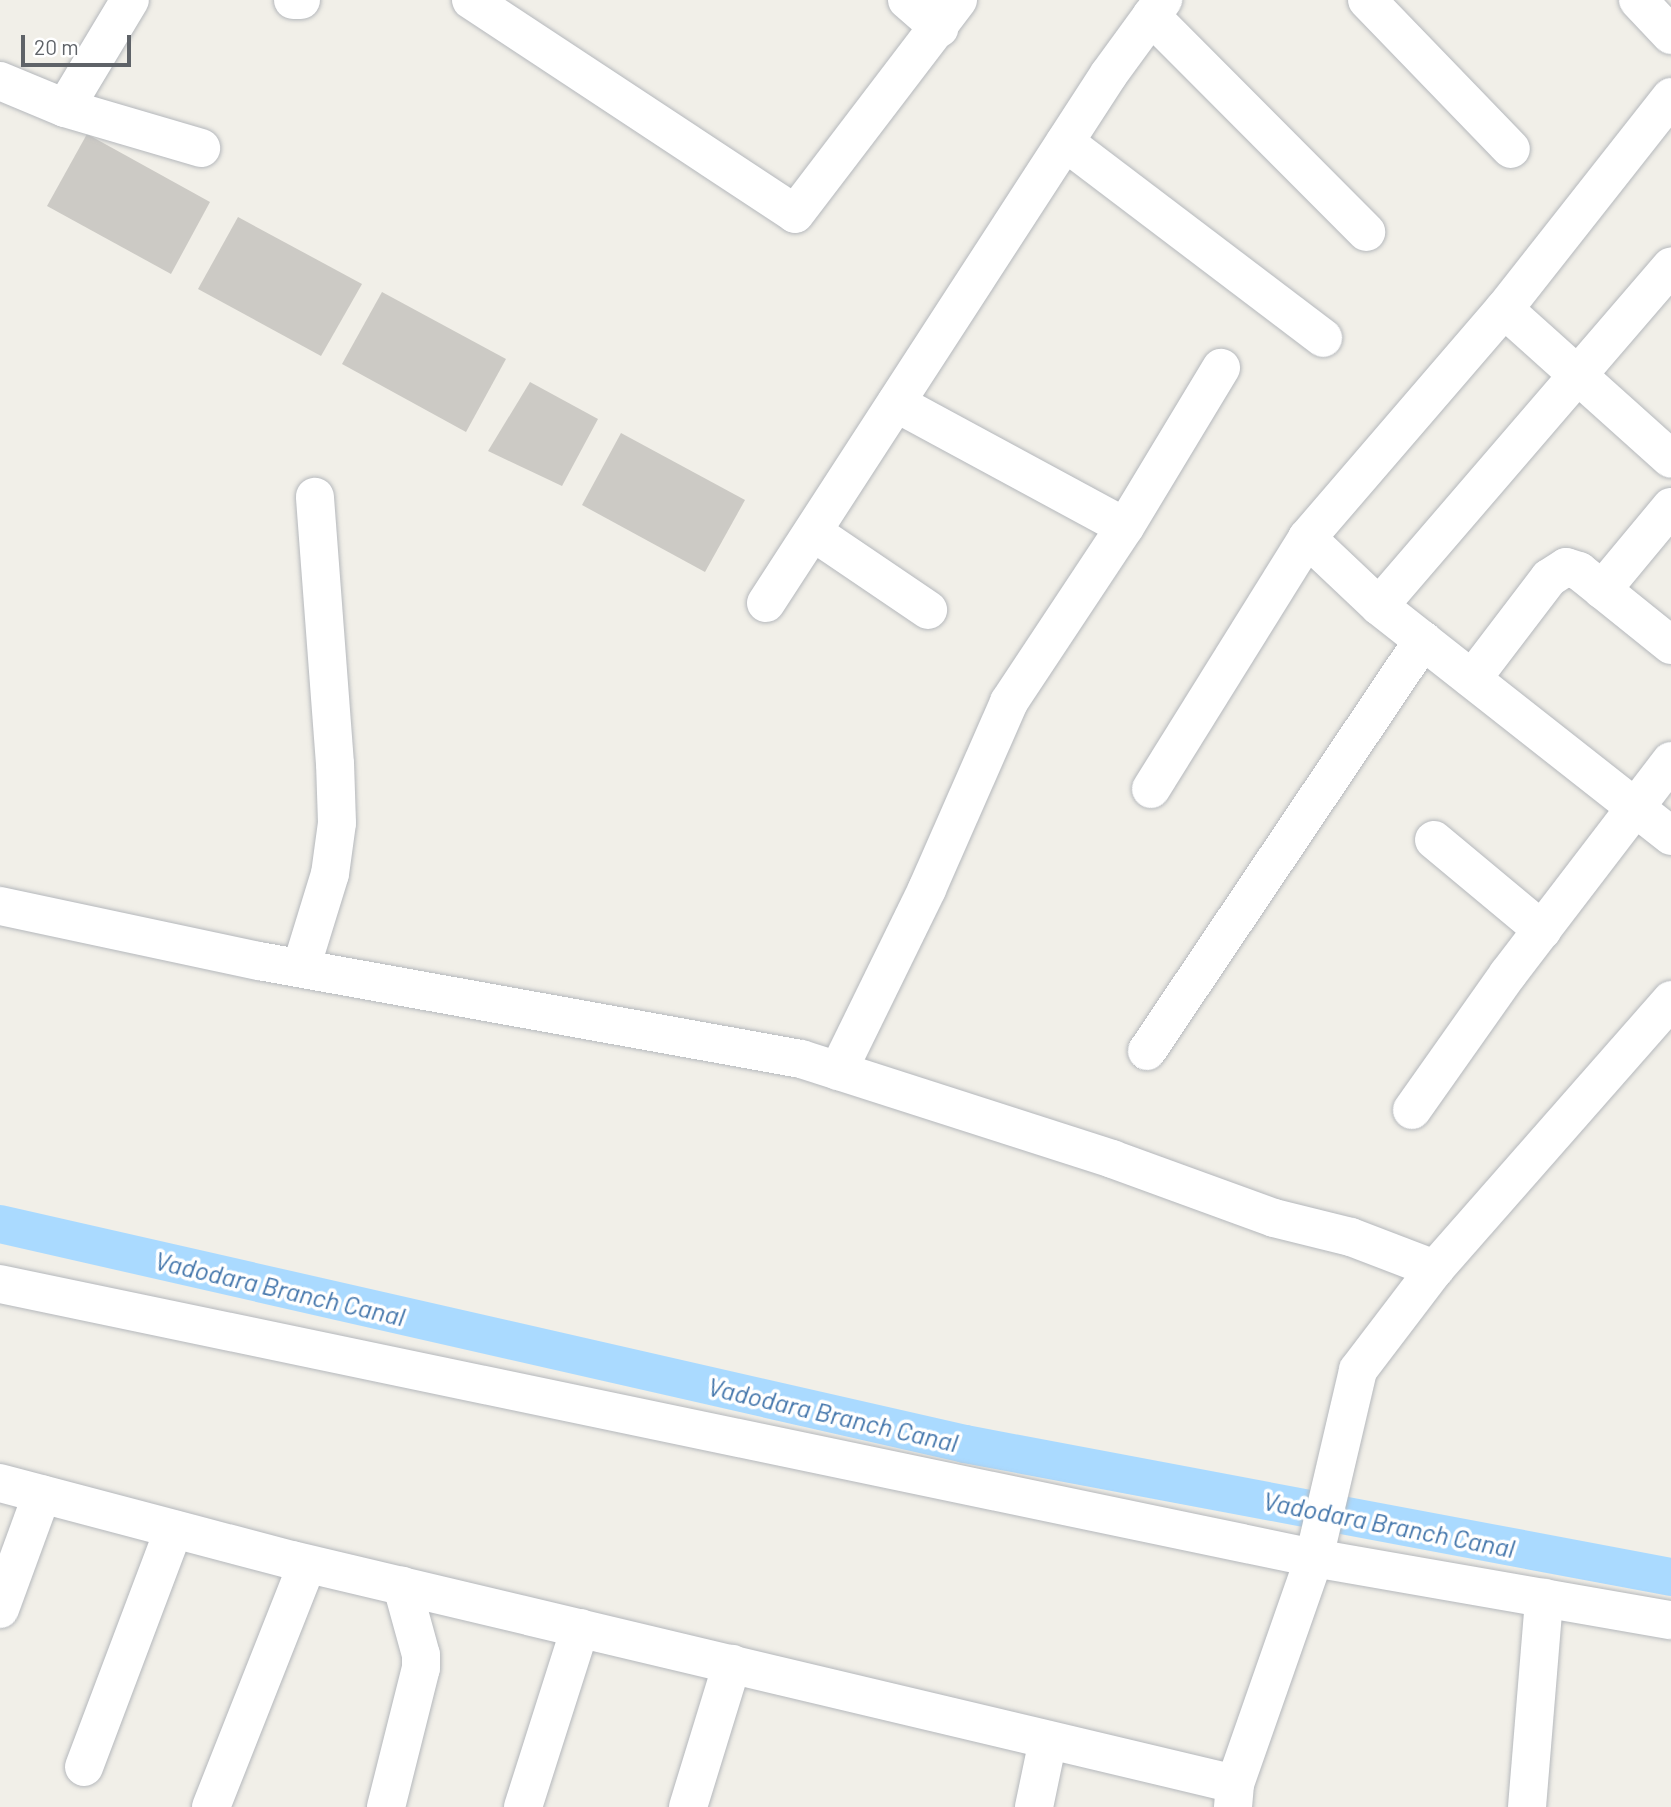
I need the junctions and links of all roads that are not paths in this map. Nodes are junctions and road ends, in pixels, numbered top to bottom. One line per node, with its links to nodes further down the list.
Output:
1 (130, 0): 13 (street)
2 (293, 0): 3 (street)
3 (301, 0)
4 (471, 0): 9 (street)
5 (906, 0): 9 (street)
6 (1367, 0): 16 (street)
7 (1638, 0): 10 (street)
8 (1157, 8): 14 (street); 17 (street)
9 (949, 14)
10 (1671, 35)
11 (0, 81): 13 (street)
12 (1671, 97): 19 (street)
13 (65, 108): 15 (street)
14 (1065, 142): 20 (street); 23 (street)
15 (201, 148)
16 (1511, 149)
17 (1366, 232)
18 (1671, 266): 22 (street)
19 (1504, 309): 22 (street); 29 (street)
20 (1323, 338)
21 (1221, 368): 27 (street)
22 (1579, 376): 24 (street); 32 (street)
23 (896, 403): 27 (street); 28 (street)
24 (1671, 459)
25 (315, 497): 44 (street)
26 (1671, 507): 30 (street)
27 (1125, 527): 47 (street)
28 (813, 531): 31 (street); 33 (street)
29 (1307, 538): 32 (street); 38 (street)
30 (1602, 590): 35 (street); 36 (street)
31 (766, 603)
32 (1379, 606): 34 (street)
33 (928, 610)
34 (1423, 640): 36 (street); 46 (street)
35 (1671, 645)
36 (1472, 679): 39 (street)
37 (1671, 761): 39 (street)
38 (1151, 789)
39 (1637, 806): 40 (street); 43 (street)
40 (1671, 836)
41 (1434, 840): 43 (street)
42 (0, 906): 44 (street)
43 (1542, 930): 48 (street)
44 (301, 968): 47 (street)
45 (1671, 1000): 49 (street)
46 (1147, 1051)
47 (838, 1071): 49 (street)
48 (1412, 1110)
49 (1435, 1269): 54 (street)
50 (0, 1284): 54 (street)
51 (0, 1483): 52 (street)
52 (42, 1494): 53 (street); 58 (street)
53 (174, 1529): 55 (street); 63 (street)
54 (1316, 1549): 57 (street); 64 (street)
55 (307, 1564): 56 (street); 65 (street)
56 (402, 1586): 60 (street); 66 (street)
57 (1544, 1598): 59 (street); 70 (street)
58 (0, 1609)
59 (1671, 1620)
60 (580, 1628): 61 (street); 67 (street)
61 (732, 1664): 62 (street); 68 (street)
62 (1048, 1740): 64 (street); 69 (street)
63 (84, 1766)
64 (1234, 1796)
65 (211, 1807)
66 (386, 1807)
67 (523, 1807)
68 (688, 1807)
69 (1034, 1807)
70 (1527, 1807)

